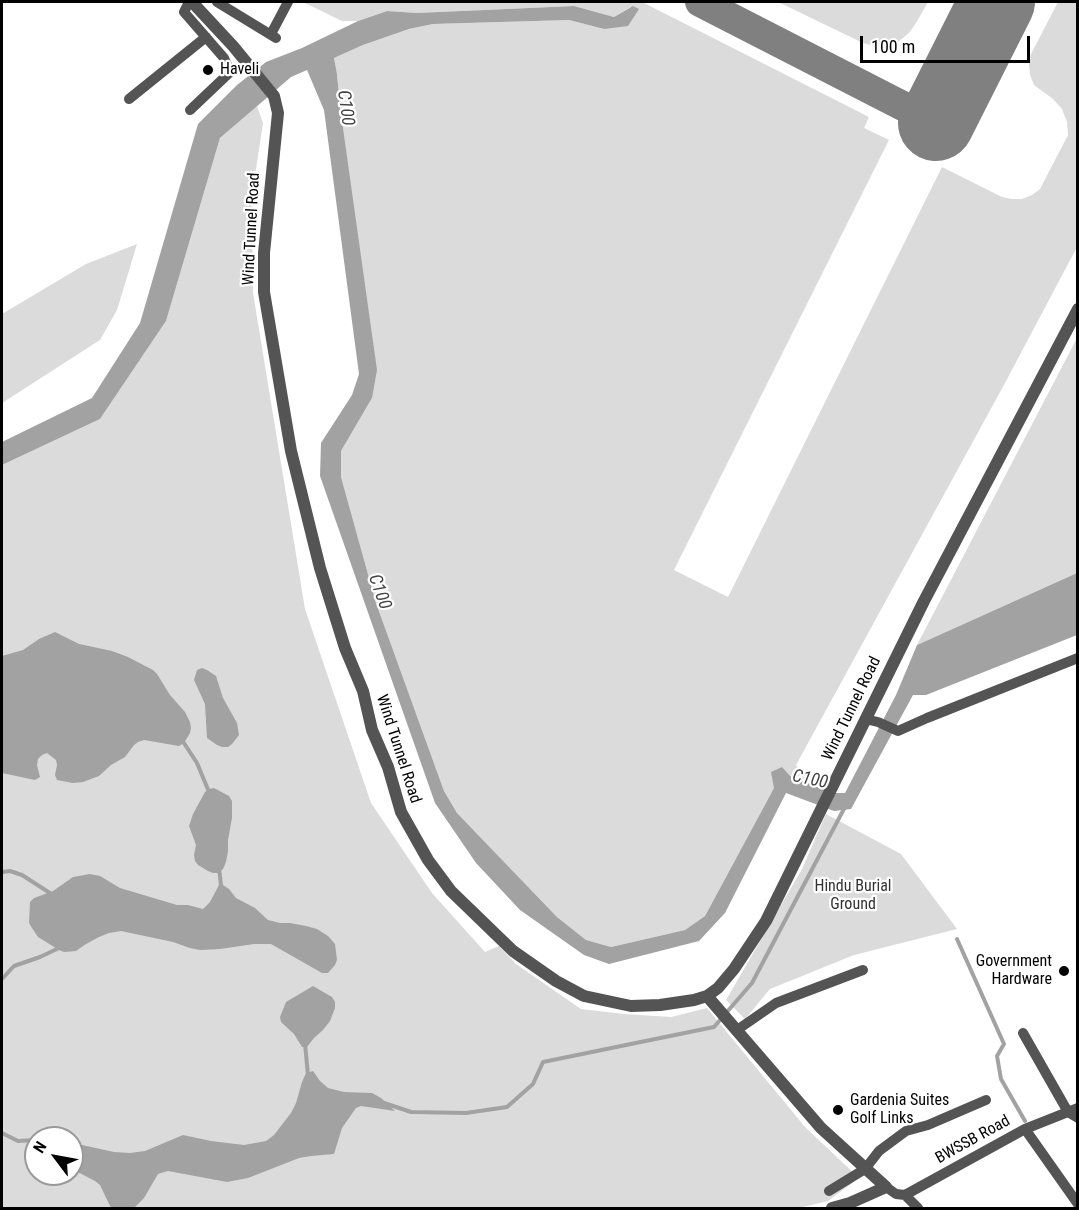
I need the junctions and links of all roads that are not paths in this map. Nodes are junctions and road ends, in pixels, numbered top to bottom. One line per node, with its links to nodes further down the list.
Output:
1 (190, 2): 4 (street); 11 (street, Wind Tunnel Road)
2 (217, 2): 3 (street)
3 (288, 2)
4 (206, 37): 5 (street); 6 (street)
5 (129, 99)
6 (190, 110)
7 (1077, 309): 9 (street, Wind Tunnel Road)
8 (1077, 658): 9 (street)
9 (872, 720): 11 (street, Wind Tunnel Road)
10 (863, 970): 12 (street)
11 (707, 996): 12 (street)
12 (733, 1025): 17 (street)
13 (1023, 1033): 15 (street)
14 (986, 1100): 17 (street)
15 (1074, 1113): 16 (street, BWSSB Road)
16 (1025, 1128): 20 (street, BWSSB Road); 21 (street)
17 (865, 1169): 18 (street); 19 (street)
18 (886, 1188): 20 (street); 22 (street)
19 (829, 1191)
20 (906, 1196): 23 (street)
21 (1077, 1204)
22 (832, 1209)
23 (918, 1209)

